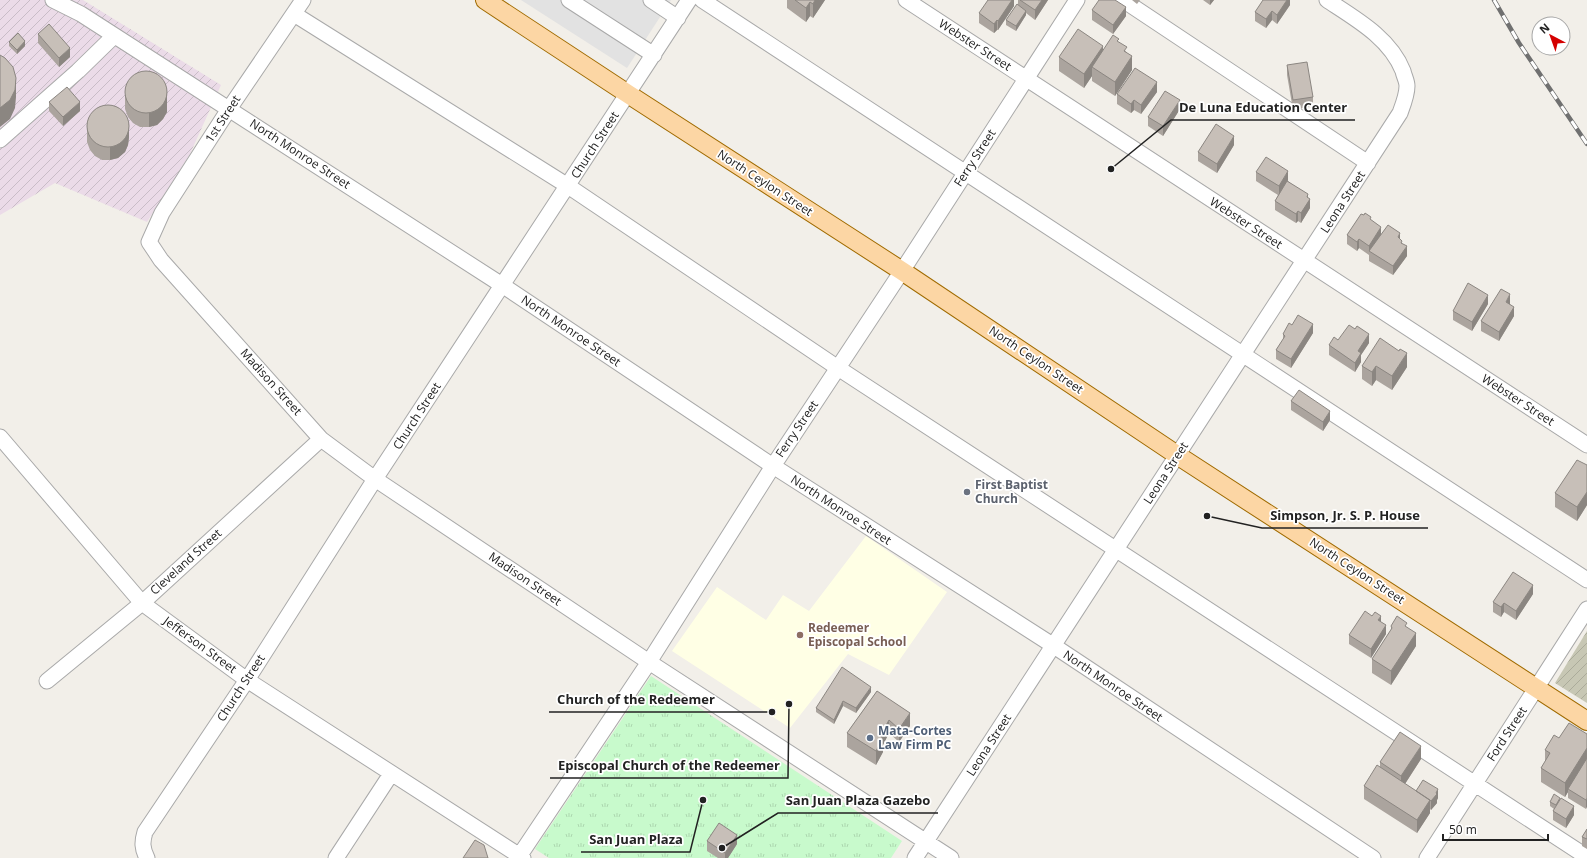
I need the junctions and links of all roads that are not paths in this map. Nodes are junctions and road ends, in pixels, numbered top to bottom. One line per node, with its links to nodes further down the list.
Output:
1 (53, 0): 14 (street, North Monroe Street)
2 (303, 0): 12 (street, 1st Street)
3 (485, 0): 17 (main road, North Ceylon Street)
4 (569, 0): 15 (street)
5 (651, 0): 13 (street)
6 (689, 0): 13 (street, Church Street)
7 (702, 0): 21 (street)
8 (906, 0): 16 (street, Webster Street)
9 (1077, 0): 16 (street, Ferry Street)
10 (1123, 0): 20 (street)
11 (1327, 0): 20 (street, Leona Street)
12 (294, 14): 18 (street, 1st Street); 22 (street)
13 (678, 18): 15 (street, Church Street)
14 (114, 36): 18 (street, North Monroe Street); 19 (street)
15 (654, 55): 17 (street, Church Street)
16 (1026, 78): 21 (street, Ferry Street); 24 (street, Webster Street)
17 (628, 94): 22 (street, Church Street); 25 (main road, North Ceylon Street)
18 (229, 109): 23 (street, 1st Street); 26 (street, North Monroe Street)
19 (0, 140)
20 (1368, 163): 24 (street, Leona Street)
21 (965, 173): 25 (street, Ferry Street); 27 (street)
22 (568, 186): 26 (street, Church Street); 28 (street)
23 (150, 242): 30 (street, Madison Street)
24 (1305, 261): 27 (street, Leona Street); 31 (street, Webster Street)
25 (902, 271): 28 (street, Ferry Street); 32 (main road, North Ceylon Street)
26 (502, 285): 33 (street, North Monroe Street); 34 (street, Church Street)
27 (1243, 355): 32 (street, Leona Street); 36 (street)
28 (838, 368): 33 (street, Ferry Street); 35 (street)
29 (0, 436): 37 (street, Jefferson Street)
30 (321, 439): 34 (street, Madison Street); 37 (street, Cleveland Street)
31 (1587, 445)
32 (1178, 455): 35 (street, Leona Street); 43 (main road, North Ceylon Street)
33 (773, 466): 39 (street, North Monroe Street); 40 (street, Ferry Street)
34 (375, 479): 40 (street, Madison Street); 41 (street, Church Street)
35 (1116, 550): 39 (street, Leona Street); 46 (street)
36 (1587, 580)
37 (142, 603): 41 (street, Jefferson Street); 42 (street, Cleveland Street)
38 (1587, 609): 43 (street, Ford Street)
39 (1054, 646): 47 (street, Leona Street); 54 (street, North Monroe Street)
40 (649, 662): 47 (street, Madison Street); 48 (street, Ferry Street)
41 (247, 680): 45 (street, Jefferson Street); 50 (street, Church Street)
42 (46, 681)
43 (1537, 687): 44 (main road, North Ceylon Street); 46 (street, Ford Street)
44 (1587, 721)
45 (391, 774): 48 (street, Jefferson Street); 51 (street)
46 (1475, 784): 49 (street); 55 (street, Ford Street)
47 (926, 841): 52 (street, Leona Street); 53 (street, Madison Street)
48 (520, 857)
49 (1587, 857)
50 (146, 858)
51 (336, 858)
52 (915, 858)
53 (951, 858)
54 (1373, 858)
55 (1427, 858)

